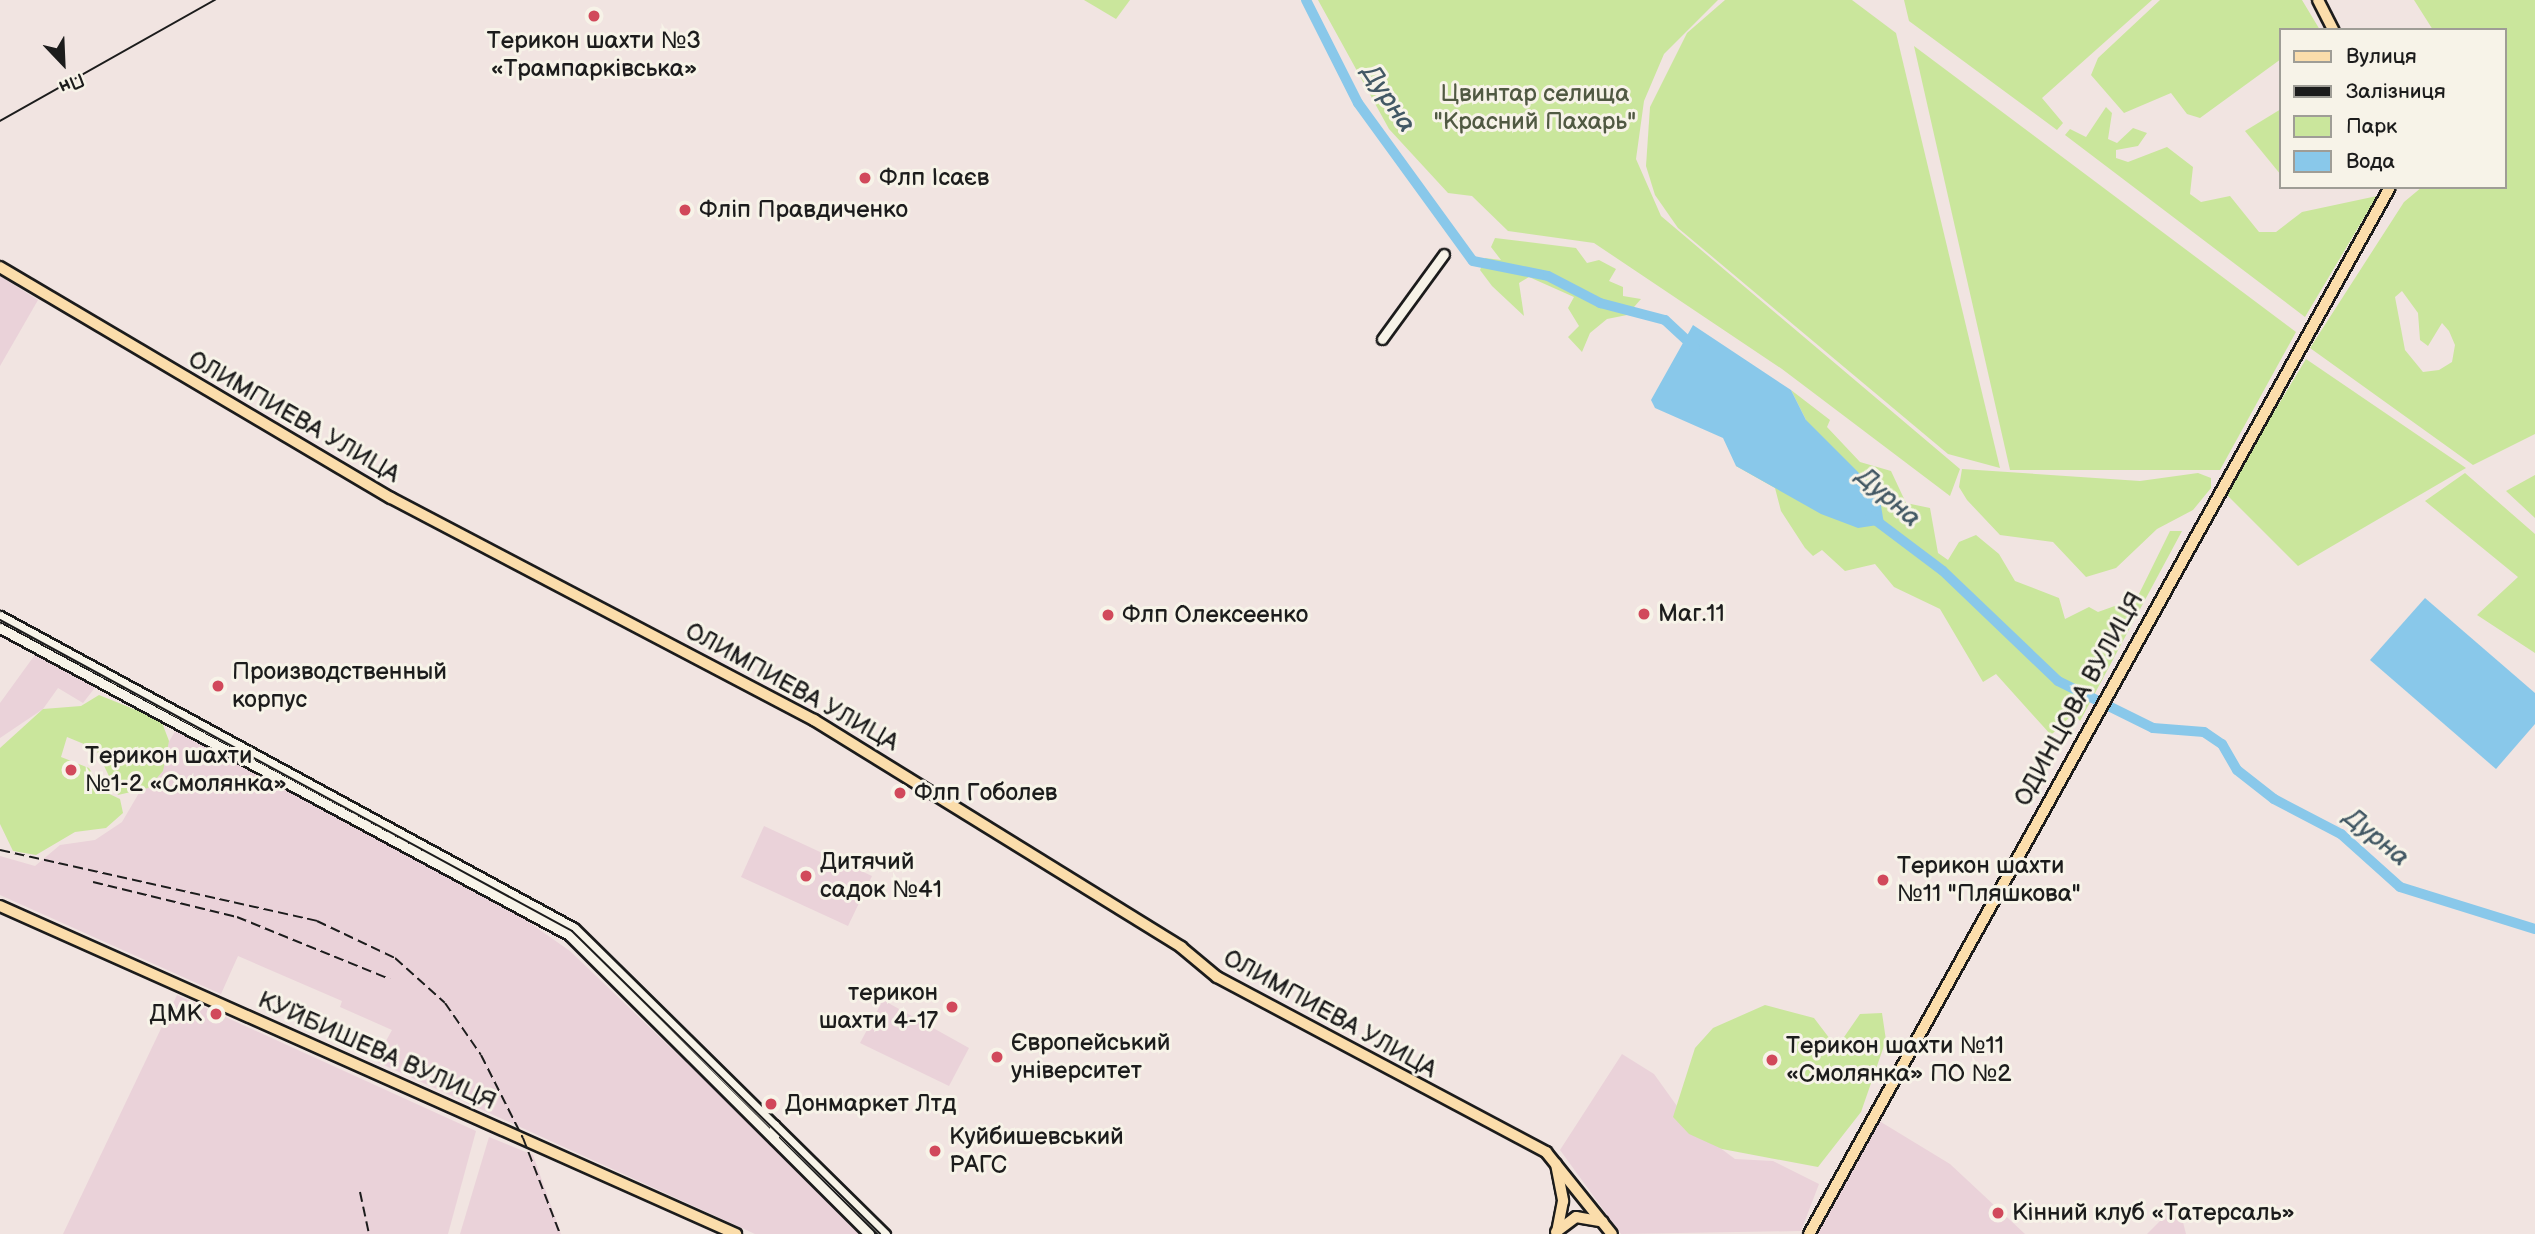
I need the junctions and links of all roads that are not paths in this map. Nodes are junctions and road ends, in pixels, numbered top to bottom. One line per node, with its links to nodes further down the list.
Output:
1 (2318, 0): 2 (main road)
2 (2332, 28)
3 (2389, 189): 19 (main road, ОДИНЦОВА ВУЛИЦЯ)
4 (1444, 254): 6 (street)
5 (0, 267): 12 (main road, ОЛИМПИЕВА УЛИЦА)
6 (1382, 339)
7 (0, 616): 10 (street)
8 (0, 628): 11 (street)
9 (0, 906): 16 (main road, КУЙБИШЕВА ВУЛИЦЯ)
10 (774, 1125): 11 (street); 18 (street)
11 (774, 1139): 17 (street)
12 (1554, 1158): 13 (main road); 14 (main road)
13 (1603, 1222): 14 (main road); 15 (main road)
14 (1556, 1233)
15 (1611, 1233)
16 (736, 1234)
17 (869, 1234)
18 (885, 1234)
19 (1810, 1234)

